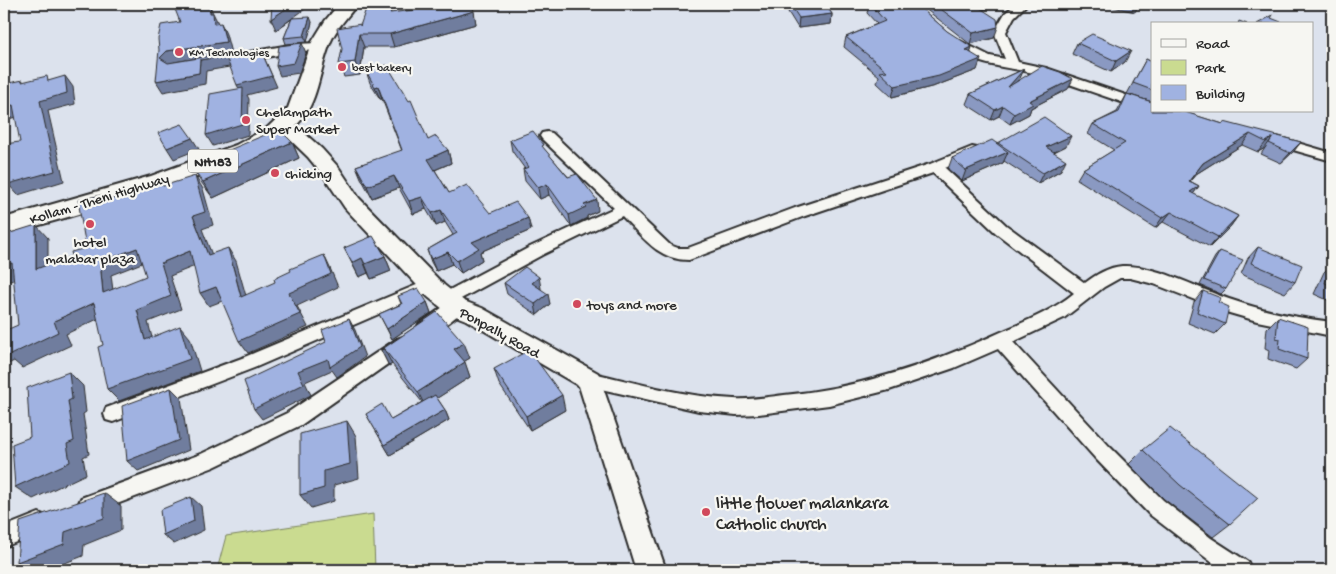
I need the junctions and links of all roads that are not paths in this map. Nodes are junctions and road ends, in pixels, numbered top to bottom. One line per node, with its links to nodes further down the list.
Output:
1 (348, 4): 4 (highway, Kollam - Theni Highway / NH183)
2 (1022, 4): 6 (street)
3 (941, 32): 6 (street)
4 (319, 47): 5 (street); 8 (highway, Kollam - Theni Highway / NH183)
5 (224, 60)
6 (1012, 63): 7 (street)
7 (1151, 108)
8 (285, 125): 15 (highway, Kollam - Theni Highway / NH183); 17 (main road, Ponpally Road)
9 (547, 136): 14 (street)
10 (1260, 137): 12 (street)
11 (981, 148): 13 (street)
12 (1332, 157)
13 (935, 167): 14 (street); 16 (street)
14 (625, 209): 17 (street)
15 (4, 226)
16 (1086, 293): 18 (street); 19 (street)
17 (444, 297): 20 (main road, Ponpally Road); 21 (street); 22 (street)
18 (1332, 329)
19 (1000, 340): 20 (street); 24 (street)
20 (588, 380): 23 (main road)
21 (113, 414)
22 (4, 537)
23 (651, 570)
24 (1240, 570)

